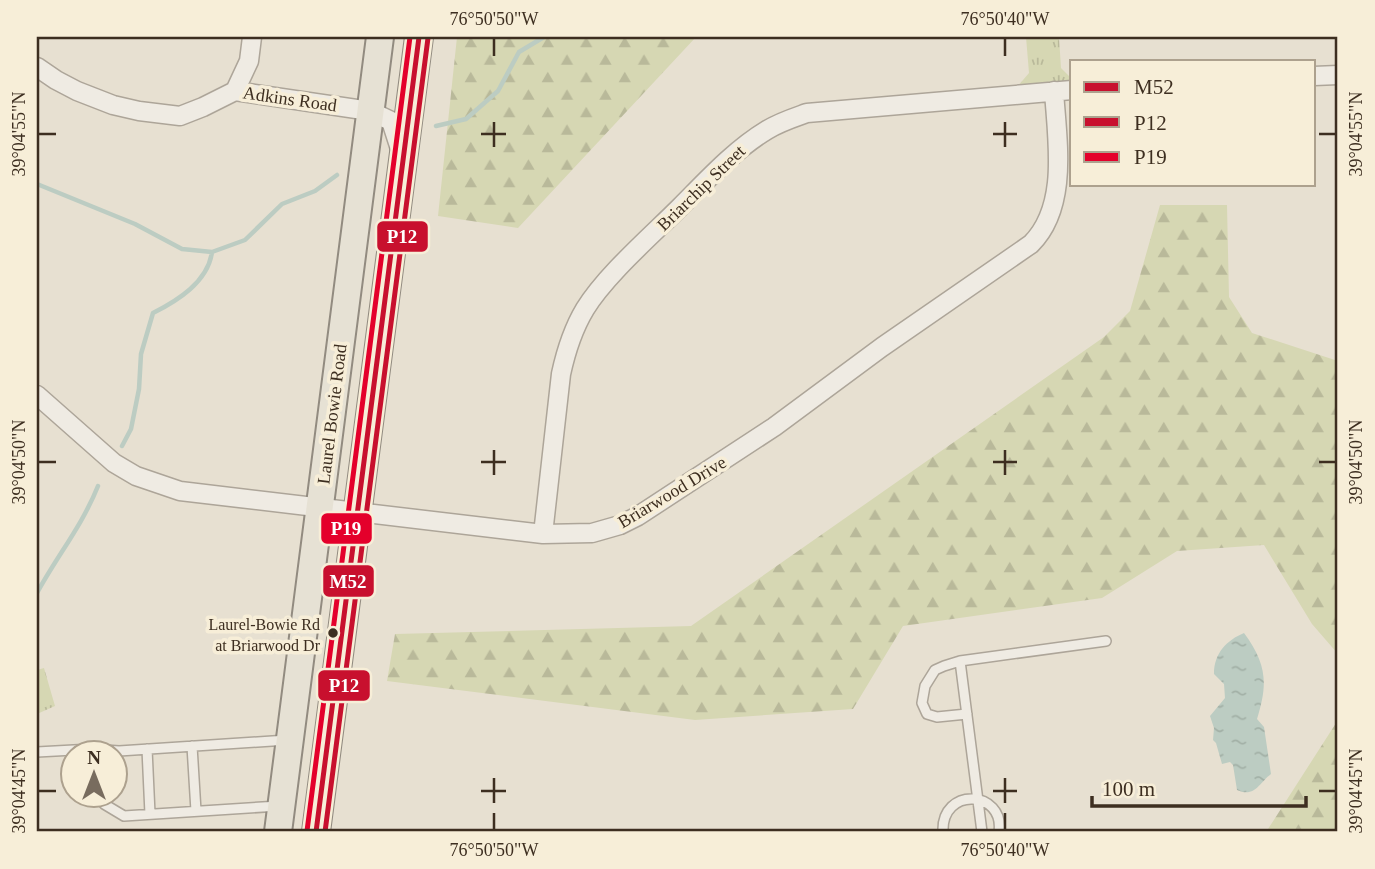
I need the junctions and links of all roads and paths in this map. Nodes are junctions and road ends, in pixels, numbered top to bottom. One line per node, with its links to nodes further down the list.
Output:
1 (251, 37): 8 (street)
2 (380, 37): 9 (main road, Laurel Bowie Road)
3 (419, 37): 10 (main road)
4 (37, 66): 8 (street, Adkins Road)
5 (1338, 75): 6 (street)
6 (1316, 76)
7 (1063, 90): 14 (street, Briarwood Drive); 14 (street, Briarchip Street)
8 (235, 91): 9 (street, Adkins Road)
9 (370, 110): 10 (street); 12 (main road, Laurel Bowie Road)
10 (404, 159): 13 (main road)
11 (37, 395): 12 (street, Briarwood Drive)
12 (320, 508): 13 (street, Briarwood Drive); 18 (main road, Laurel Bowie Road)
13 (358, 513): 14 (street, Briarwood Drive); 30 (main road)
14 (543, 534)
15 (1106, 641): 16 (lane)
16 (960, 661): 17 (lane); 17 (lane)
17 (967, 714): 24 (lane)
18 (289, 740): 19 (lane); 25 (main road, Laurel Bowie Road)
19 (192, 746): 20 (lane); 27 (lane)
20 (147, 749): 22 (lane); 28 (lane)
21 (60, 751): 23 (lane)
22 (130, 751)
23 (37, 752)
24 (977, 799): 31 (lane); 32 (lane); 33 (lane)
25 (282, 806): 27 (lane); 29 (main road, Laurel Bowie Road)
26 (114, 810): 28 (lane)
27 (196, 811): 28 (lane)
28 (150, 814)
29 (278, 832)
30 (316, 832)
31 (943, 832)
32 (982, 832)
33 (999, 832)

